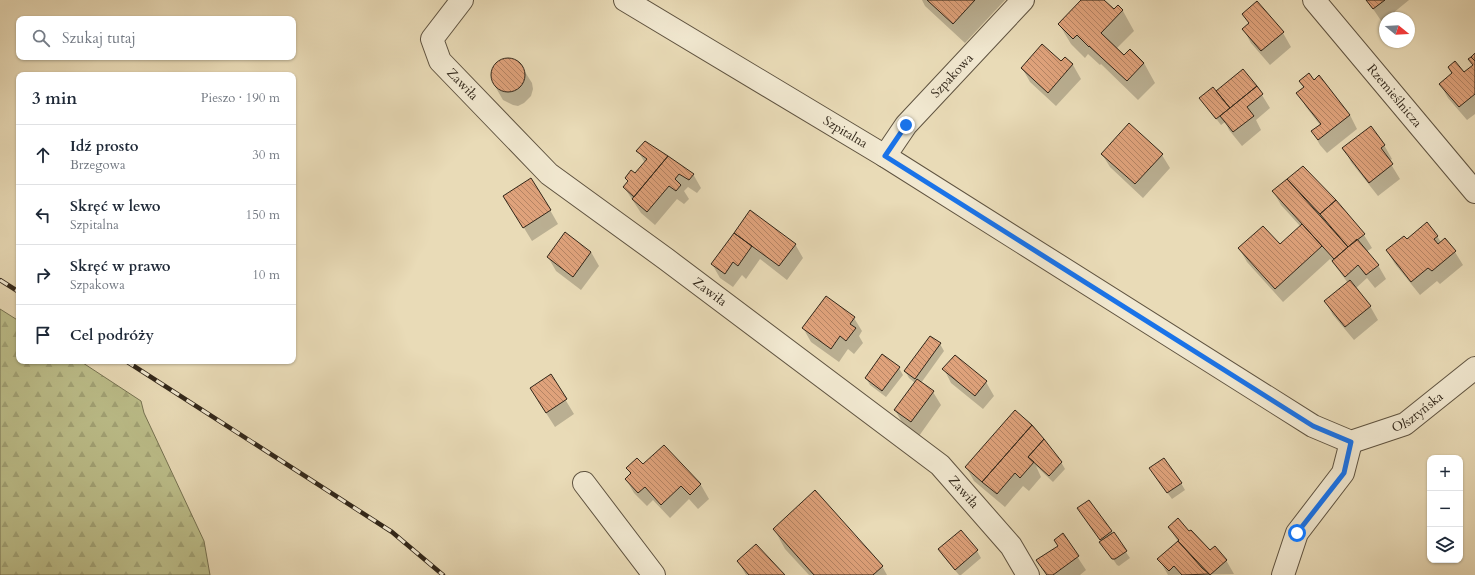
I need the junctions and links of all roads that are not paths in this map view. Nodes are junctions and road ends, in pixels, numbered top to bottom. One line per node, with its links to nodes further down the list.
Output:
1 (462, 0): 11 (street, Zawiła)
2 (625, 0): 5 (street, Szpitalna)
3 (1023, 0): 5 (street, Szpakowa)
4 (1314, 0): 6 (street, Rzemieślnicza)
5 (885, 156): 8 (street, Szpitalna)
6 (1475, 192)
7 (1475, 368): 8 (street, Olsztyńska)
8 (1351, 442): 12 (street)
9 (584, 483): 10 (street)
10 (654, 575)
11 (1028, 575)
12 (1283, 575)

